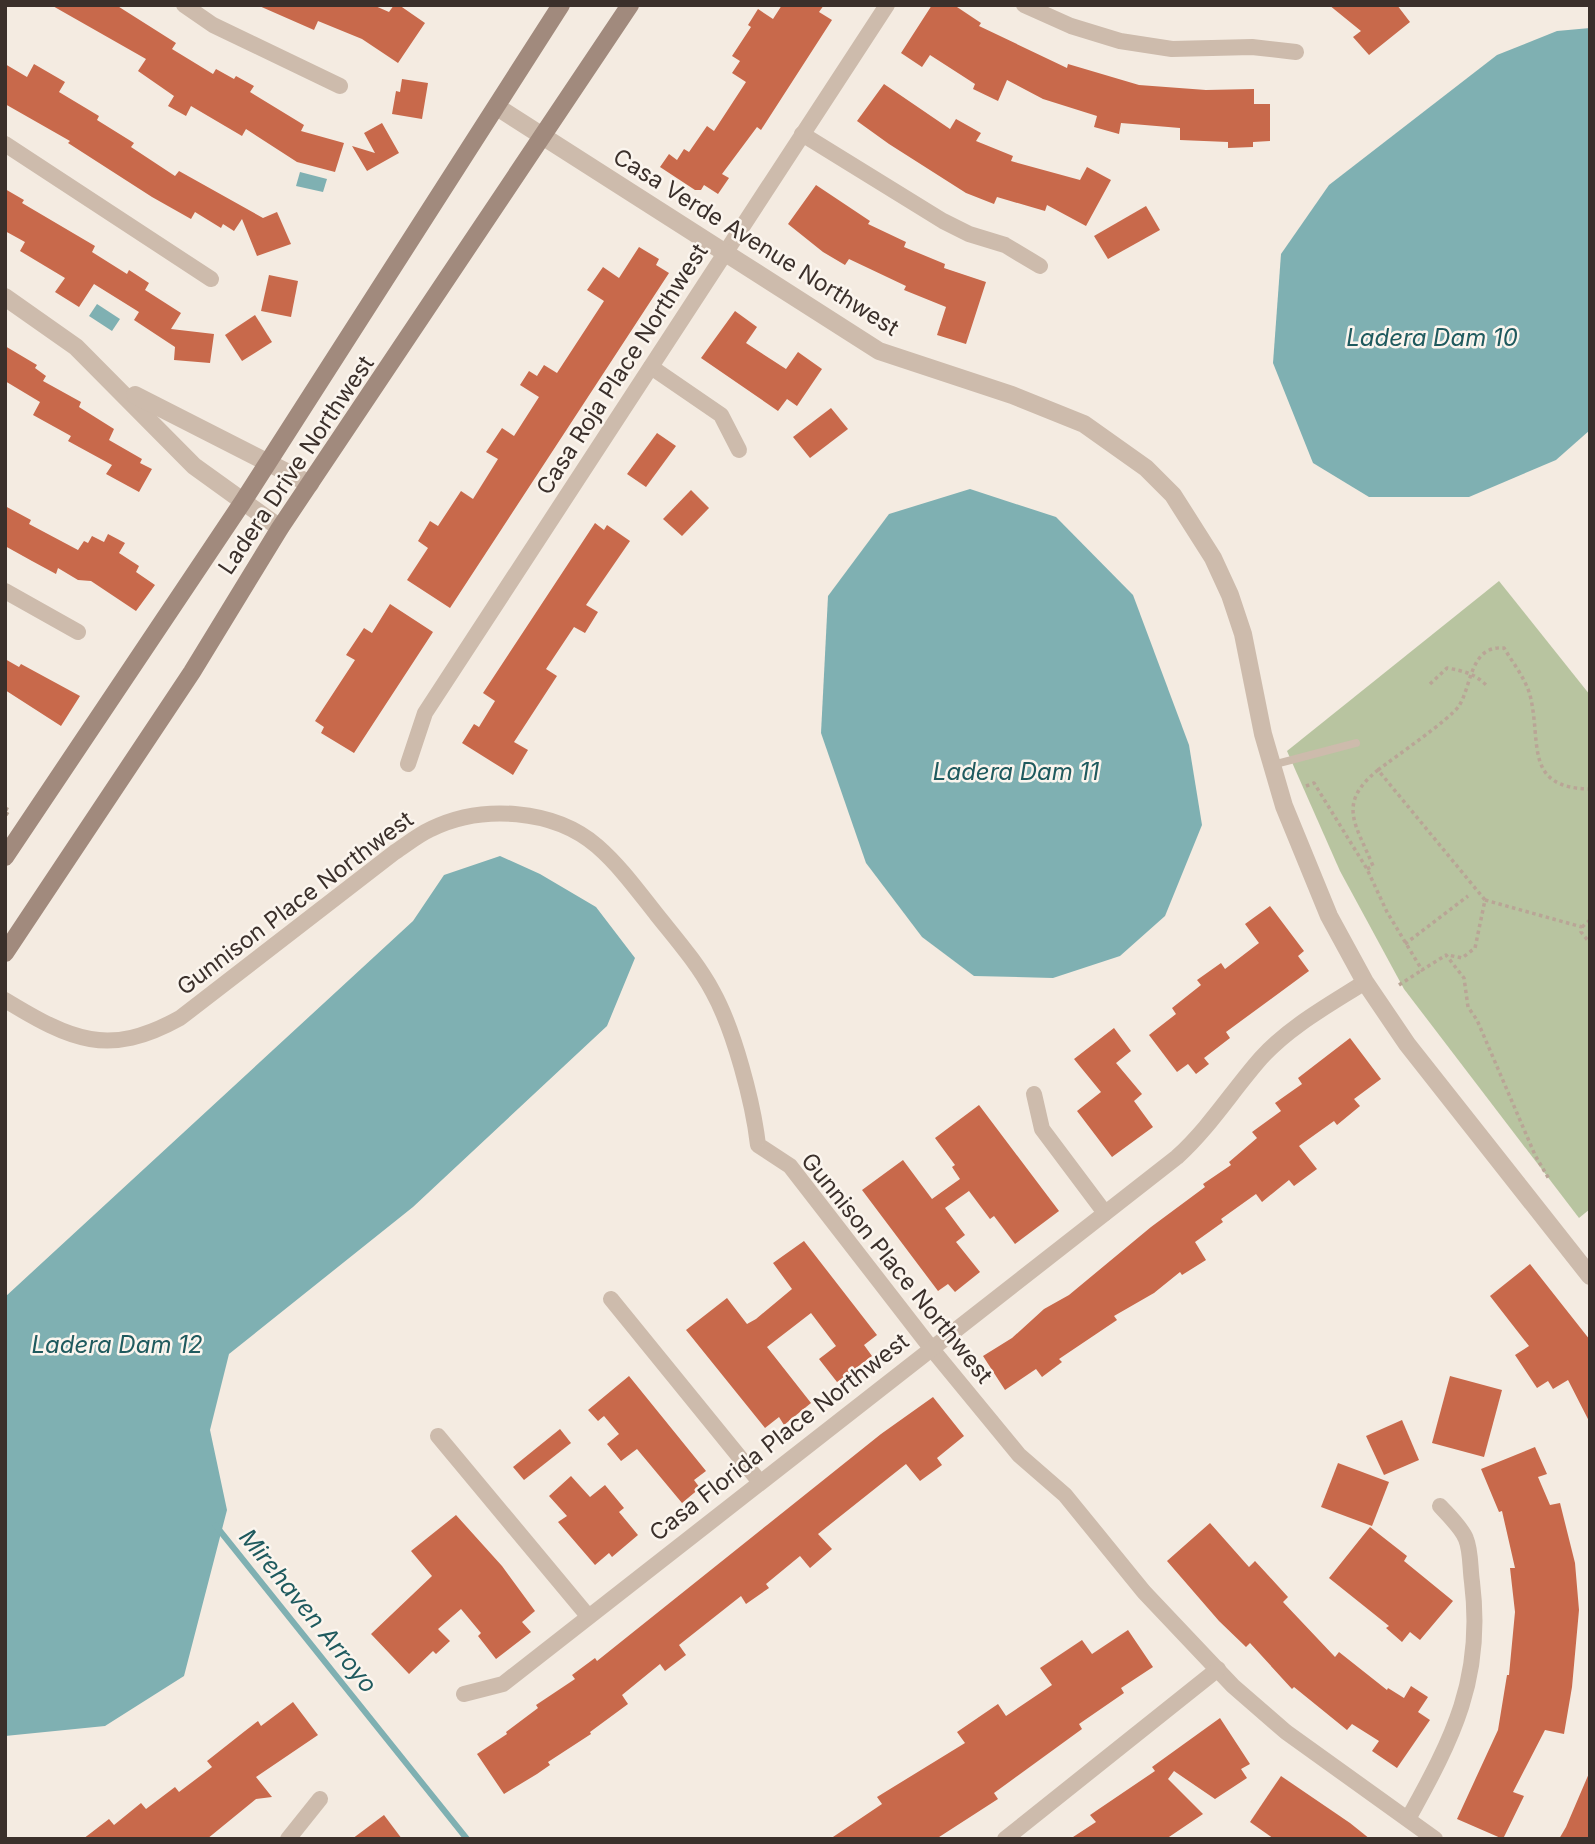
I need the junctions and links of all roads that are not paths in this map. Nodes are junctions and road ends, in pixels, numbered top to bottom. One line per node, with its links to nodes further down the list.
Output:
1 (184, 5): 7 (street)
2 (561, 5): 8 (main road, Ladera Drive Northwest)
3 (630, 5): 10 (main road, Ladera Drive Northwest)
4 (887, 5): 9 (street, Casa Roja Place Northwest)
5 (1024, 5): 6 (street)
6 (1296, 52)
7 (340, 86)
8 (498, 107): 10 (street, Casa Verde Avenue Northwest); 19 (main road, Ladera Drive Northwest)
9 (802, 134): 12 (street, Casa Roja Place Northwest); 13 (street)
10 (542, 136): 12 (street, Casa Verde Avenue Northwest); 20 (main road, Ladera Drive Northwest)
11 (5, 145): 14 (street)
12 (726, 252): 16 (street, Casa Roja Place Northwest); 27 (street, Casa Verde Avenue Northwest)
13 (1040, 266)
14 (211, 279)
15 (5, 298): 17 (street)
16 (651, 367): 18 (street); 26 (street, Casa Roja Place Northwest)
17 (111, 381): 19 (street); 21 (street)
18 (740, 450)
19 (268, 463): 20 (street); 21 (main road, Ladera Drive Northwest)
20 (310, 484): 22 (main road, Ladera Drive Northwest)
21 (242, 503): 22 (street); 28 (main road, Ladera Drive Northwest)
22 (280, 528): 29 (main road, Ladera Drive Northwest)
23 (5, 591): 24 (street)
24 (78, 632)
25 (1356, 743): 27 (lane)
26 (408, 764)
27 (1272, 765): 30 (street, Casa Verde Avenue Northwest)
28 (5, 857)
29 (5, 953)
30 (1365, 982): 33 (street, Casa Florida Place Northwest); 34 (street, Casa Verde Avenue Northwest)
31 (5, 1000): 36 (street, Gunnison Place Northwest)
32 (1034, 1094): 33 (street)
33 (1105, 1213): 36 (street, Casa Florida Place Northwest)
34 (1590, 1276)
35 (611, 1299): 38 (street)
36 (931, 1348): 38 (street, Casa Florida Place Northwest); 41 (street, Gunnison Place Northwest)
37 (438, 1436): 40 (street)
38 (759, 1481): 40 (street, Casa Florida Place Northwest)
39 (1440, 1506): 44 (street)
40 (588, 1616): 42 (street, Casa Florida Place Northwest)
41 (1218, 1669): 44 (street, Gunnison Place Northwest); 46 (street)
42 (464, 1694)
43 (320, 1799): 45 (street)
44 (1408, 1819): 47 (street, Gunnison Place Northwest)
45 (288, 1839)
46 (1005, 1839)
47 (1434, 1839)

